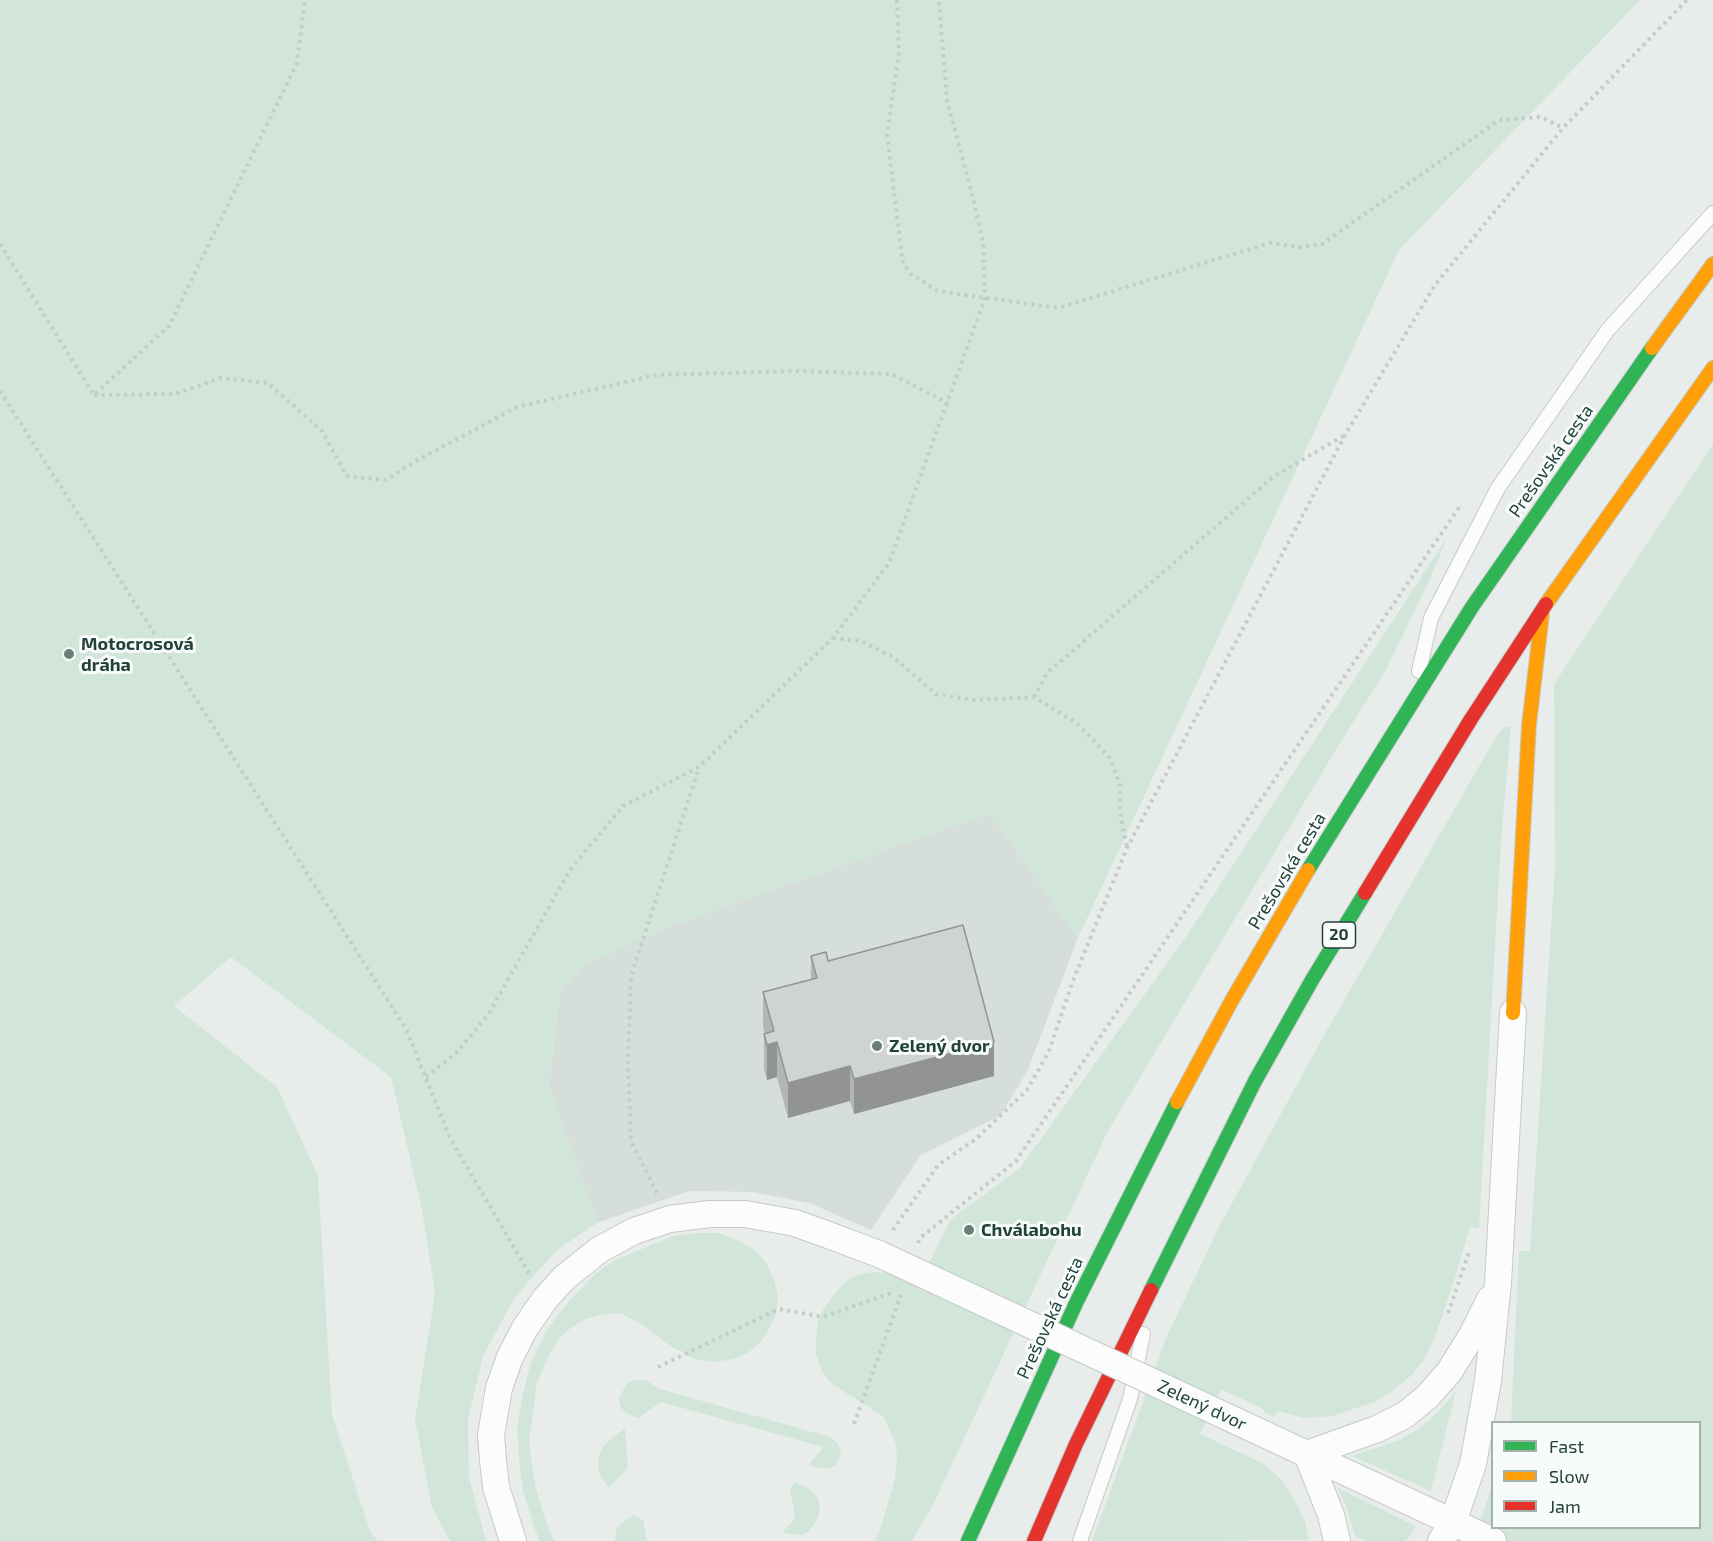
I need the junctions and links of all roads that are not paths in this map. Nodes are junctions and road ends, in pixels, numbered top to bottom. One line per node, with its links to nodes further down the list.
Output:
1 (1713, 213): 5 (lane)
2 (1713, 264): 5 (highway, Prešovská cesta)
3 (1713, 368): 4 (highway, 20)
4 (1543, 608): 6 (highway); 8 (highway, 20)
5 (1411, 702): 10 (highway, Prešovská cesta)
6 (1513, 1013): 7 (street)
7 (1498, 1283): 9 (street); 11 (street)
8 (1152, 1285): 15 (highway, 20); 16 (lane)
9 (1307, 1454): 11 (street, Zelený dvor); 12 (street, Zelený dvor, bridge); 17 (street)
10 (979, 1514): 13 (highway); 14 (highway, Prešovská cesta)
11 (1447, 1532): 18 (street, Zelený dvor)
12 (513, 1541)
13 (955, 1541)
14 (968, 1541)
15 (1034, 1541)
16 (1080, 1541)
17 (1337, 1541)
18 (1493, 1541)

